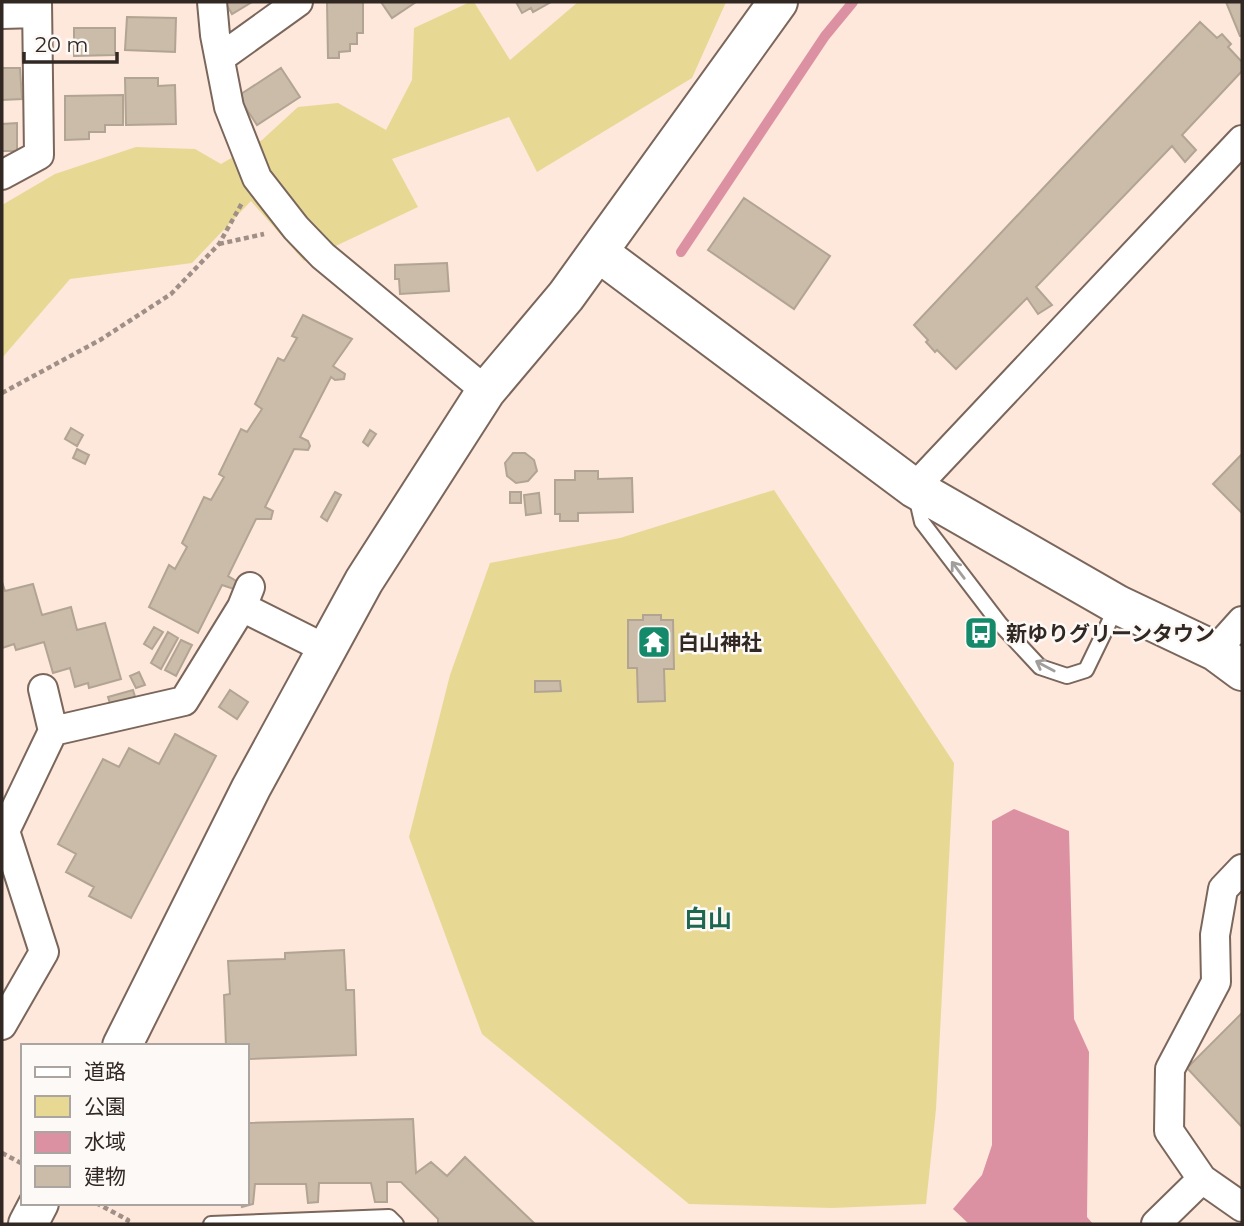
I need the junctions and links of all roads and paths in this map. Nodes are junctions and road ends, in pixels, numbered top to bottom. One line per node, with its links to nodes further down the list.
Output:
1 (212, 2): 6 (street)
2 (298, 2): 6 (street)
3 (778, 2): 12 (street)
4 (37, 7): 5 (street); 8 (street)
5 (2, 14)
6 (220, 58): 9 (street)
7 (1242, 140): 15 (street)
8 (2, 175)
9 (257, 178): 10 (street); 11 (path)
10 (296, 228): 11 (path); 13 (street)
11 (219, 244): 14 (path)
12 (598, 252): 13 (street); 15 (street)
13 (486, 391): 18 (street)
14 (2, 393)
15 (914, 488): 16 (street); 16 (lane, one-way to 15)
16 (1118, 605): 19 (street)
17 (1242, 621): 19 (street)
18 (326, 649): 21 (street); 24 (street)
19 (1228, 661)
20 (43, 690): 21 (street)
21 (52, 731): 23 (street)
22 (1233, 879): 27 (street)
23 (2, 1025)
24 (123, 1044)
25 (2, 1153): 26 (path)
26 (21, 1163)
27 (1202, 1179): 30 (street); 35 (street)
28 (38, 1205): 31 (street)
29 (100, 1205): 32 (path)
30 (1242, 1208)
31 (28, 1224)
32 (126, 1224)
33 (211, 1224): 34 (lane)
34 (396, 1224)
35 (1156, 1224)

